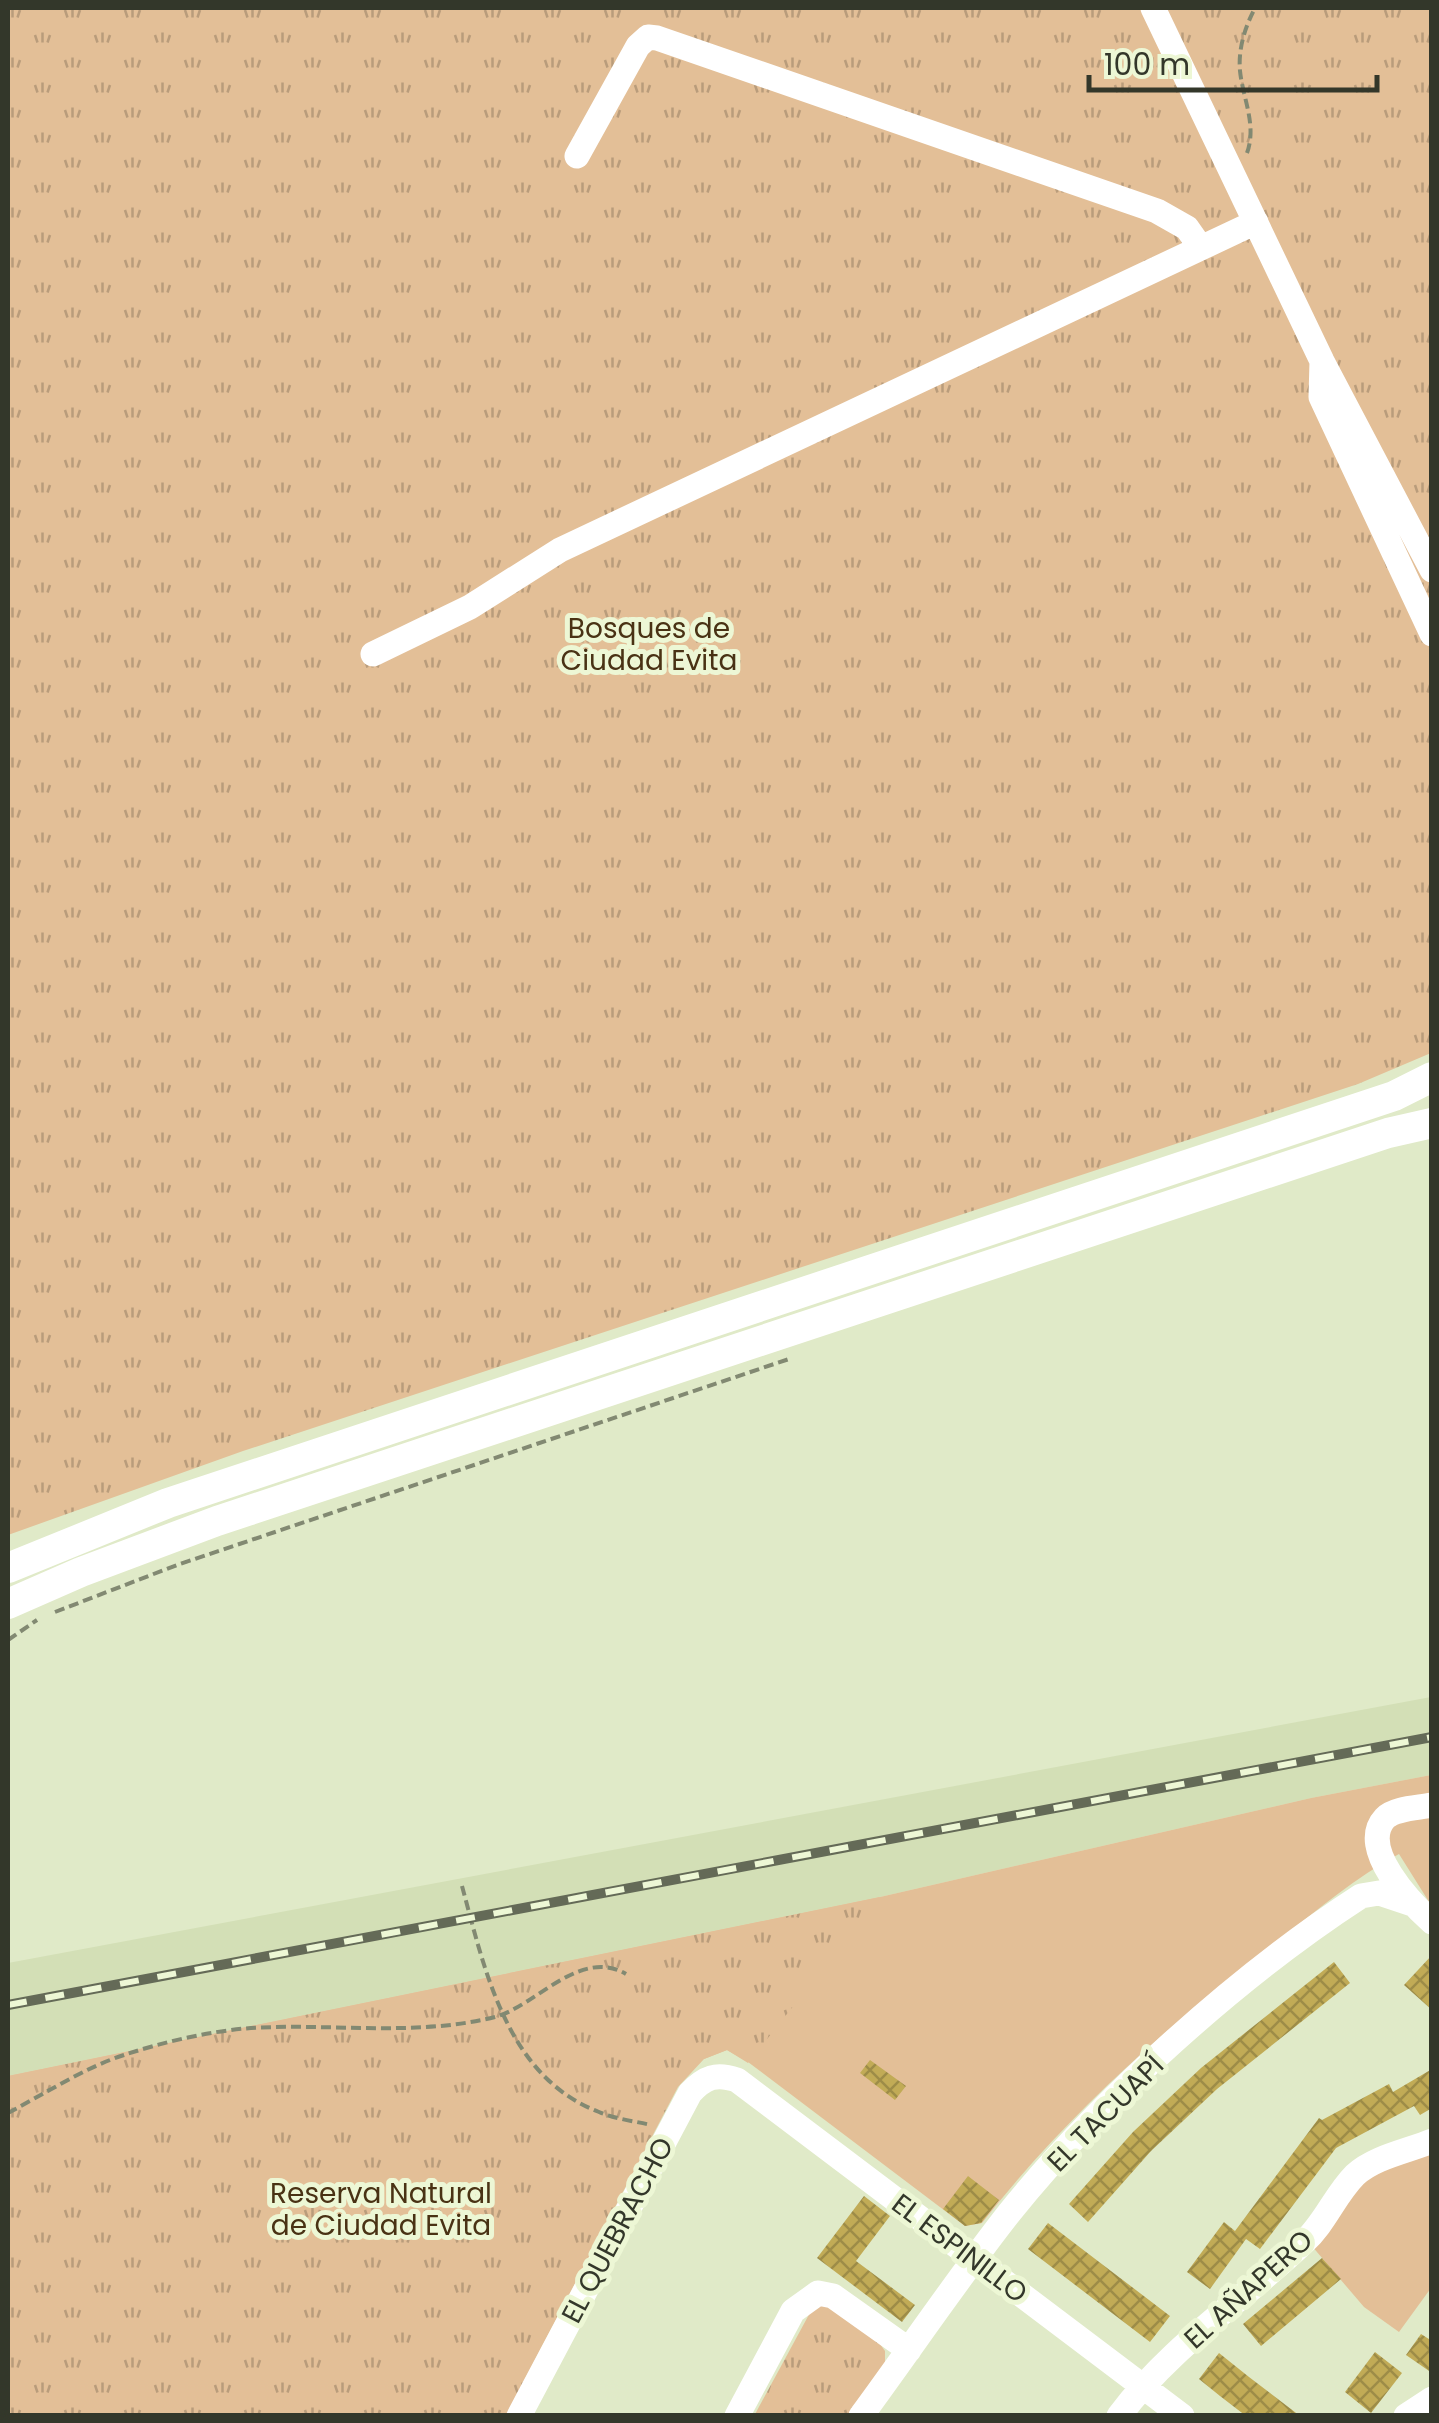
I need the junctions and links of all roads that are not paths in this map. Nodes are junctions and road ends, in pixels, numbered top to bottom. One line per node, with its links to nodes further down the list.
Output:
1 (1153, 8): 3 (street)
2 (576, 156): 4 (street)
3 (1256, 222): 4 (street); 5 (street)
4 (1201, 248): 8 (street)
5 (1322, 361): 6 (street); 7 (street)
6 (1432, 570)
7 (1432, 634)
8 (373, 654)
9 (1432, 1077): 11 (main road)
10 (1432, 1122): 12 (main road)
11 (8, 1568)
12 (8, 1604)
13 (1432, 1805): 14 (street)
14 (1412, 1904): 15 (street); 18 (street, EL TACUAPÍ)
15 (1432, 1922)
16 (738, 2080): 18 (street, EL ESPINILLO); 22 (street, EL QUEBRACHO)
17 (1432, 2141): 20 (street, EL AÑAPERO)
18 (976, 2260): 19 (street, EL TACUAPÍ); 20 (street, EL ESPINILLO)
19 (909, 2350): 23 (street); 24 (street, EL TACUAPÍ)
20 (1143, 2384): 25 (street, EL AÑAPERO); 26 (street, EL ESPINILLO)
21 (1432, 2399): 27 (street)
22 (520, 2416)
23 (738, 2416)
24 (861, 2416)
25 (1119, 2416)
26 (1182, 2416)
27 (1406, 2416)

